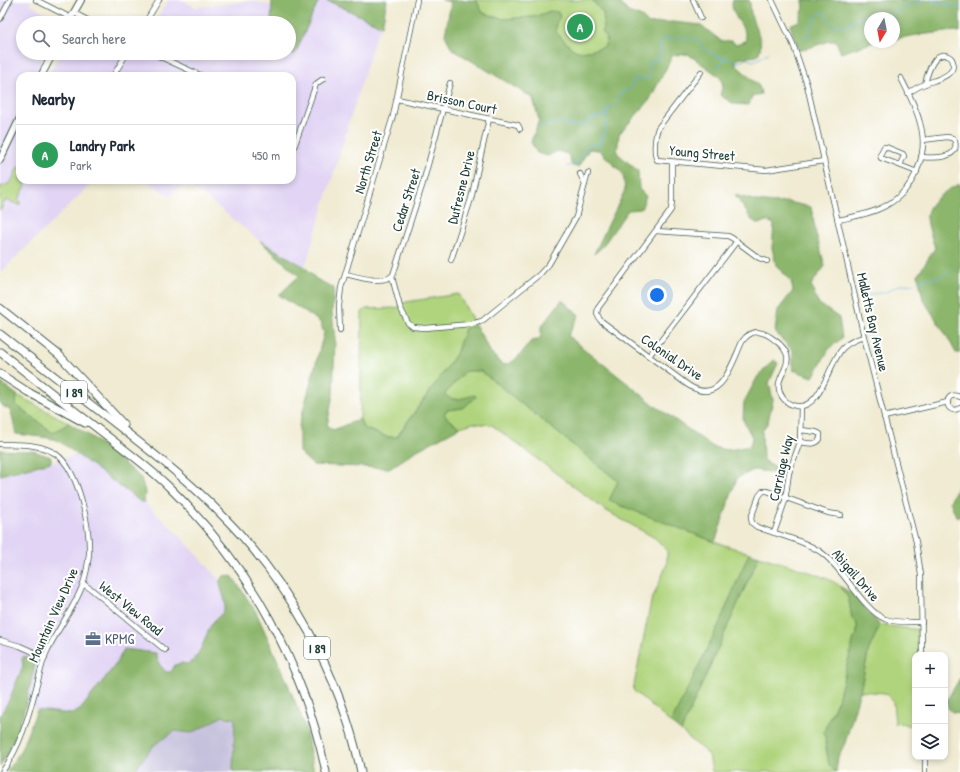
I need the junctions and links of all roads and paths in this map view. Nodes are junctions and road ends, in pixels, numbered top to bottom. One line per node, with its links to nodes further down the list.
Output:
1 (10, 0): 12 (street)
2 (36, 0): 8 (street)
3 (81, 0): 9 (main road)
4 (159, 0): 10 (street)
5 (417, 0): 25 (street, North Street)
6 (693, 0): 11 (street)
7 (772, 0): 34 (street, Malletts Bay Avenue)
8 (67, 16)
9 (72, 16)
10 (149, 16)
11 (701, 18)
12 (0, 20)
13 (49, 60): 16 (main road)
14 (123, 60): 17 (street)
15 (167, 60): 18 (street)
16 (43, 72)
17 (115, 72)
18 (193, 72)
19 (701, 72): 35 (street, Young Street)
20 (323, 78): 31 (street)
21 (901, 78): 24 (street)
22 (450, 83): 26 (street, Cedar Street)
23 (925, 84): 23 (street); 24 (street)
24 (908, 93): 30 (street)
25 (397, 99): 26 (street, Brisson Court); 46 (street, North Street)
26 (444, 109): 27 (street, Brisson Court); 47 (street, Cedar Street)
27 (489, 119): 29 (street, Brisson Court); 44 (street, Dufresne Drive)
28 (16, 126): 33 (main road)
29 (520, 129)
30 (923, 140): 32 (street); 32 (street)
31 (296, 142)
32 (921, 157): 37 (street)
33 (0, 160)
34 (824, 161): 35 (street, Young Street); 41 (street, Malletts Bay Avenue)
35 (672, 162): 42 (street, Colonial Drive)
36 (900, 165): 36 (street); 37 (street)
37 (917, 172): 41 (street)
38 (588, 173): 40 (street)
39 (580, 174): 40 (street)
40 (585, 184): 47 (street)
41 (838, 220): 51 (street, Malletts Bay Avenue)
42 (656, 231): 43 (street); 53 (street, Colonial Drive)
43 (737, 241): 45 (street); 53 (street)
44 (451, 260)
45 (768, 261)
46 (346, 274): 47 (street); 49 (street, North Street)
47 (392, 277)
48 (0, 308): 64 (highway)
49 (340, 330)
50 (0, 334): 64 (highway, I 89)
51 (864, 337): 57 (street); 59 (street, Malletts Bay Avenue)
52 (0, 352): 61 (highway, I 89)
53 (649, 356): 57 (street, Colonial Drive)
54 (0, 374): 61 (highway)
55 (960, 397): 56 (street)
56 (948, 402): 58 (street); 59 (street)
57 (801, 406): 60 (street, Carriage Way)
58 (960, 408)
59 (884, 417): 69 (street, Malletts Bay Avenue)
60 (801, 430): 62 (street, Carriage Way); 62 (street)
61 (104, 434): 76 (highway, I 89)
62 (800, 442): 65 (street, Carriage Way)
63 (0, 444): 68 (street, Mountain View Drive)
64 (148, 449): 77 (highway, I 89)
65 (786, 498): 66 (street, Abigail Drive); 67 (street, Carriage Way); 67 (street, Abigail Drive)
66 (841, 515)
67 (774, 534): 69 (street, Abigail Drive)
68 (83, 584): 71 (street, West View Road); 73 (street, Mountain View Drive)
69 (922, 622): 72 (street, Malletts Bay Avenue)
70 (0, 640): 73 (street)
71 (165, 650)
72 (922, 652)
73 (45, 657): 75 (street, Mountain View Drive)
74 (925, 760): 78 (street)
75 (2, 772)
76 (326, 772)
77 (361, 772)
78 (925, 772)

